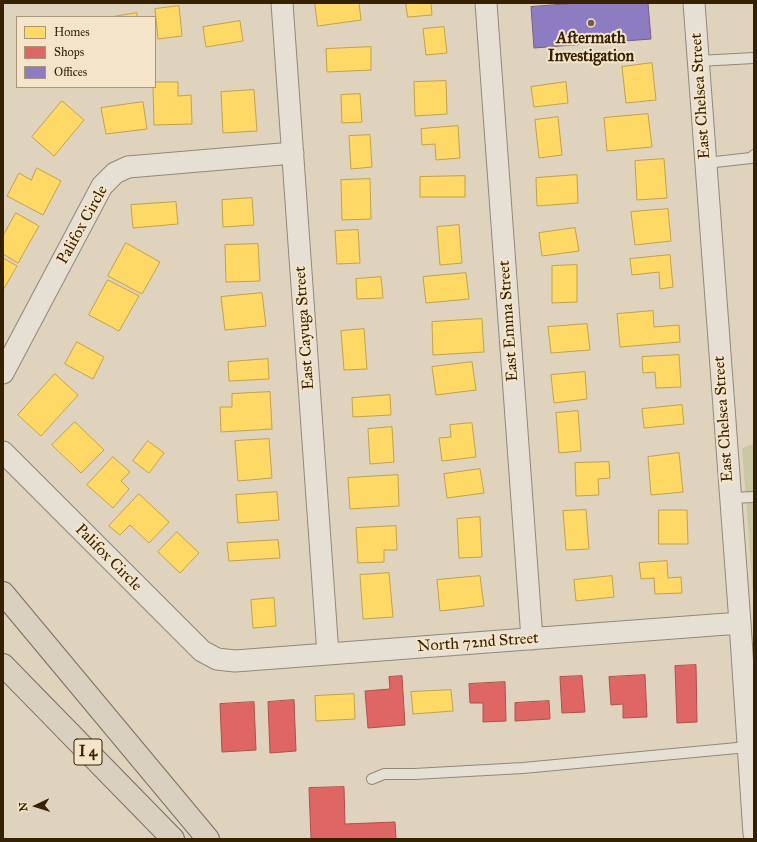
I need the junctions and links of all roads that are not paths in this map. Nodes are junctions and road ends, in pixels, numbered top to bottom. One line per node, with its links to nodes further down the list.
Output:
1 (282, 3): 6 (street, East Cayuga Street)
2 (486, 3): 15 (street, East Emma Street)
3 (694, 3): 5 (street, East Chelsea Street)
4 (754, 58): 5 (lane)
5 (698, 61): 8 (street, East Chelsea Street)
6 (293, 153): 9 (street, Palifox Circle); 16 (street, East Cayuga Street)
7 (754, 155): 8 (lane)
8 (706, 163): 12 (street, East Chelsea Street)
9 (3, 373)
10 (3, 452): 17 (street, Palifox Circle)
11 (754, 497): 12 (lane)
12 (730, 498): 14 (street, East Chelsea Street)
13 (3, 593): 23 (highway)
14 (740, 623): 15 (street, North 72nd Street); 19 (street, East Chelsea Street)
15 (532, 639): 16 (street, North 72nd Street)
16 (328, 654): 17 (street, North 72nd Street)
17 (217, 659)
18 (3, 664): 22 (highway, I 4)
19 (748, 747): 20 (lane); 21 (street, East Chelsea Street)
20 (372, 780)
21 (754, 834)
22 (173, 839)
23 (208, 839)

